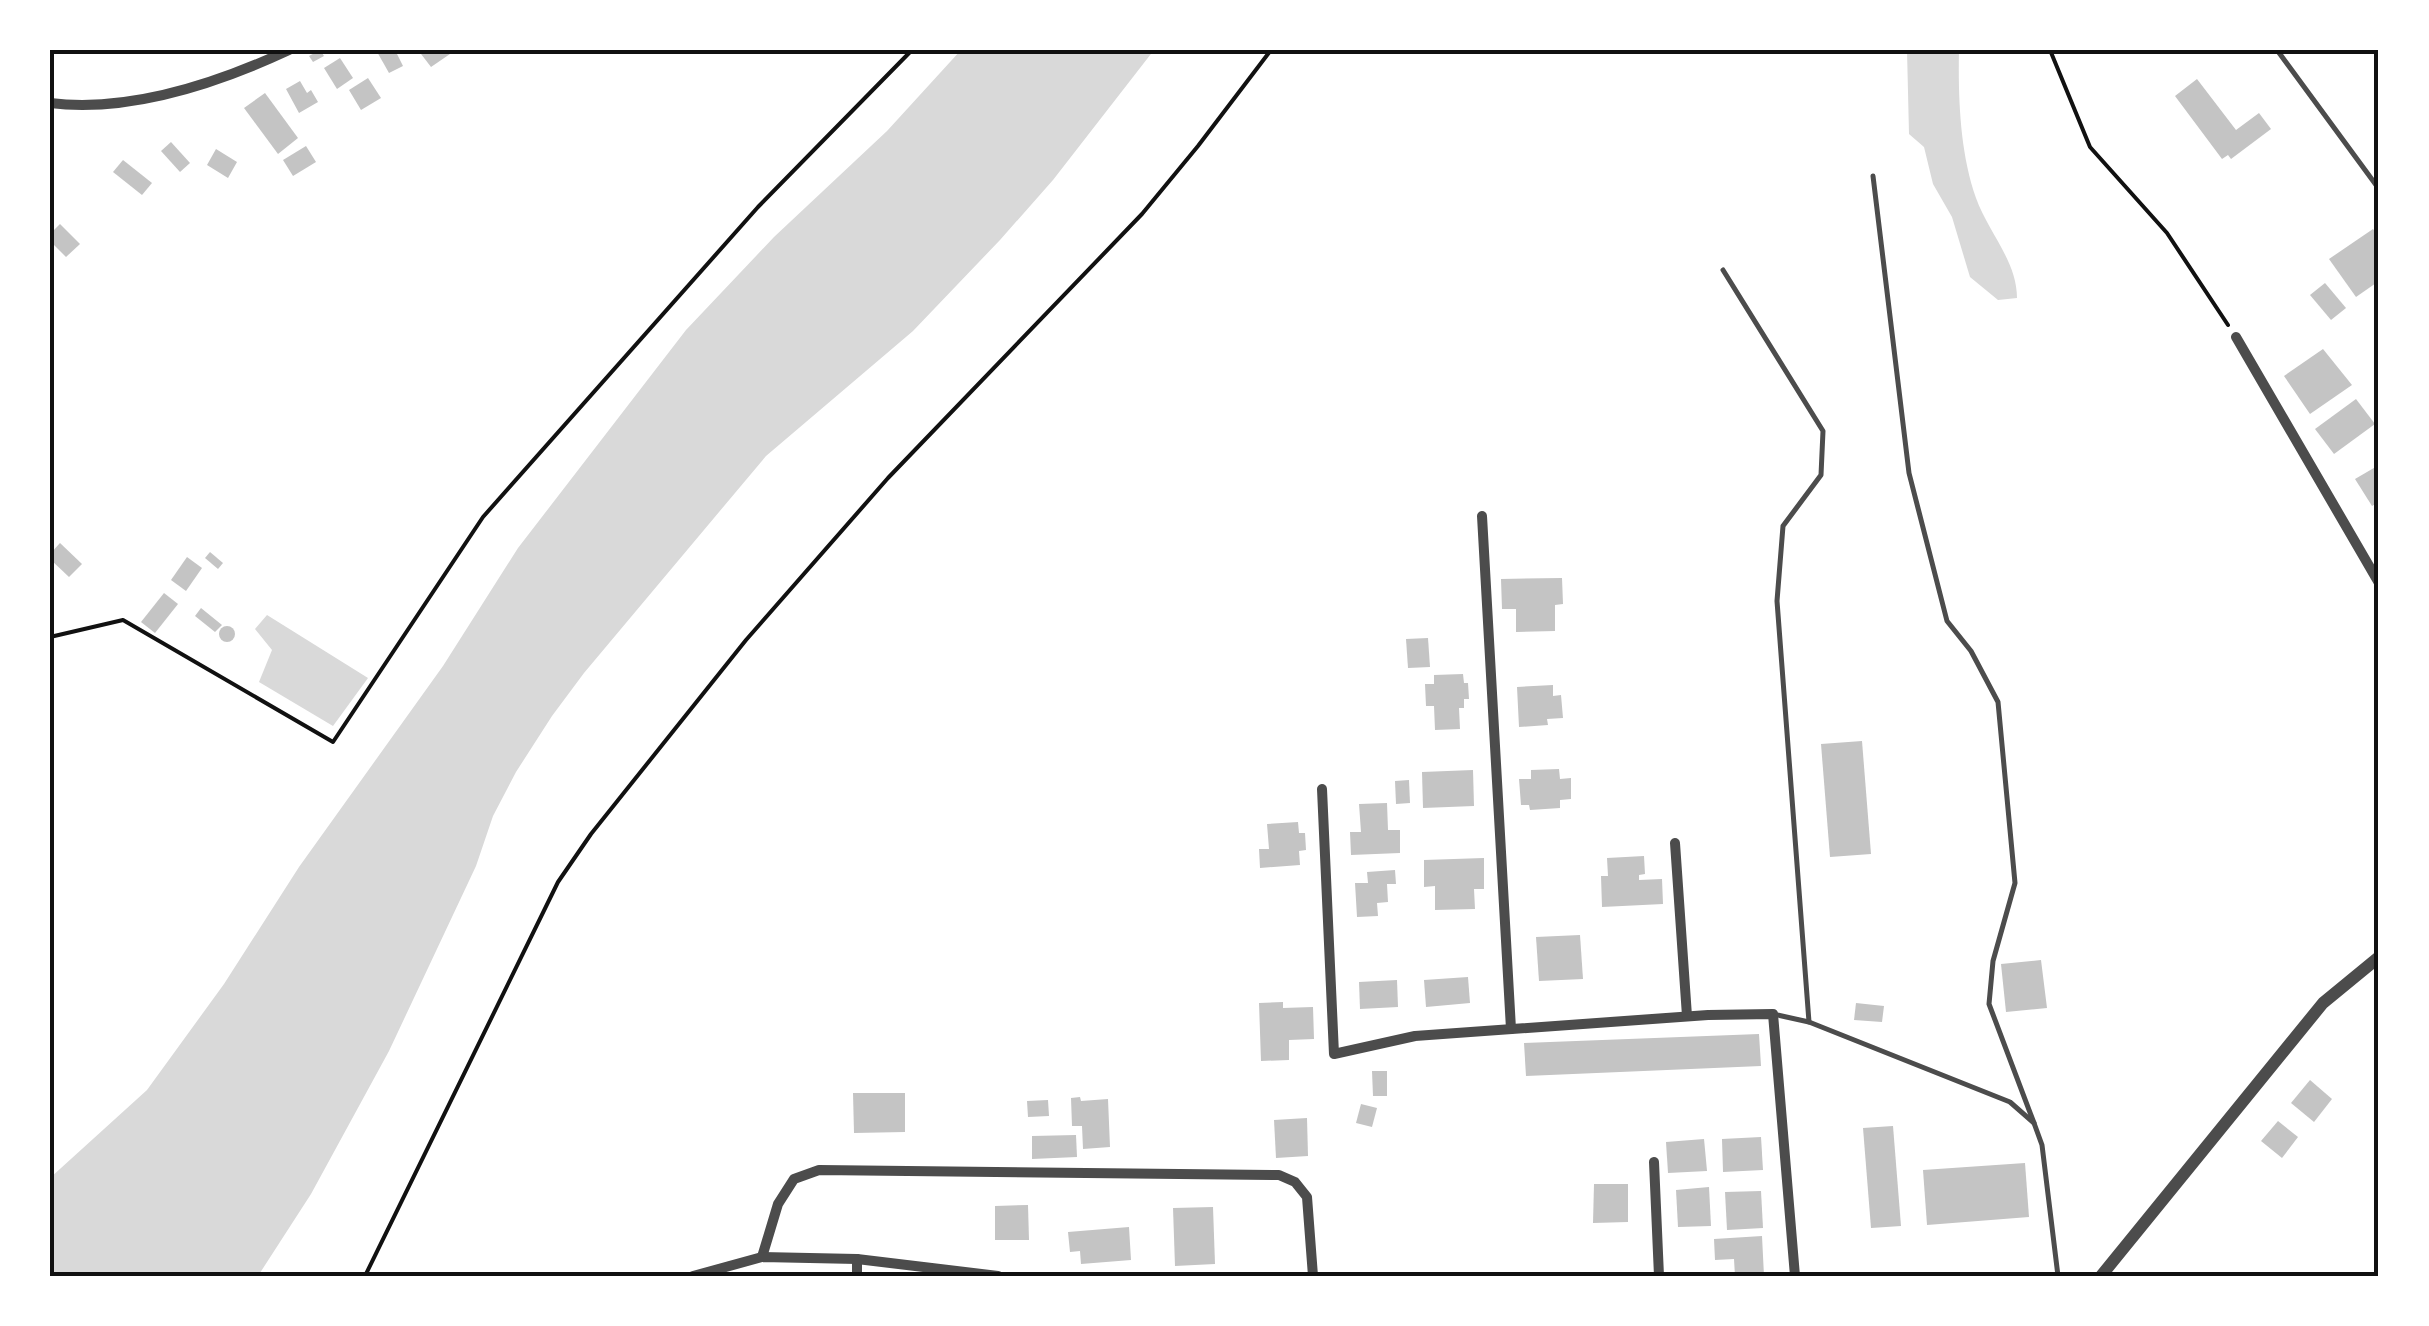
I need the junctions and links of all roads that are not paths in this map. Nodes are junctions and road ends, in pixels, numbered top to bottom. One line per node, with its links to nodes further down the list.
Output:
1 (289, 50): 3 (street)
2 (2277, 50): 5 (lane)
3 (50, 103)
4 (1873, 176): 17 (lane)
5 (2379, 189)
6 (1723, 270): 15 (lane)
7 (2236, 337): 9 (street)
8 (1482, 516): 16 (street)
9 (2379, 584)
10 (1322, 789): 16 (street)
11 (1675, 843): 14 (street)
12 (2379, 957): 28 (street)
13 (1773, 1014): 14 (street); 15 (lane); 26 (street)
14 (1686, 1016): 16 (street)
15 (1808, 1022): 17 (lane)
16 (1511, 1029)
17 (2034, 1123): 27 (lane)
18 (1654, 1162): 25 (street)
19 (762, 1257): 20 (street); 21 (street); 24 (street)
20 (856, 1259): 22 (street); 23 (street)
21 (693, 1276)
22 (857, 1276)
23 (998, 1276)
24 (1313, 1276)
25 (1659, 1276)
26 (1795, 1276)
27 (2058, 1276)
28 (2101, 1276)

